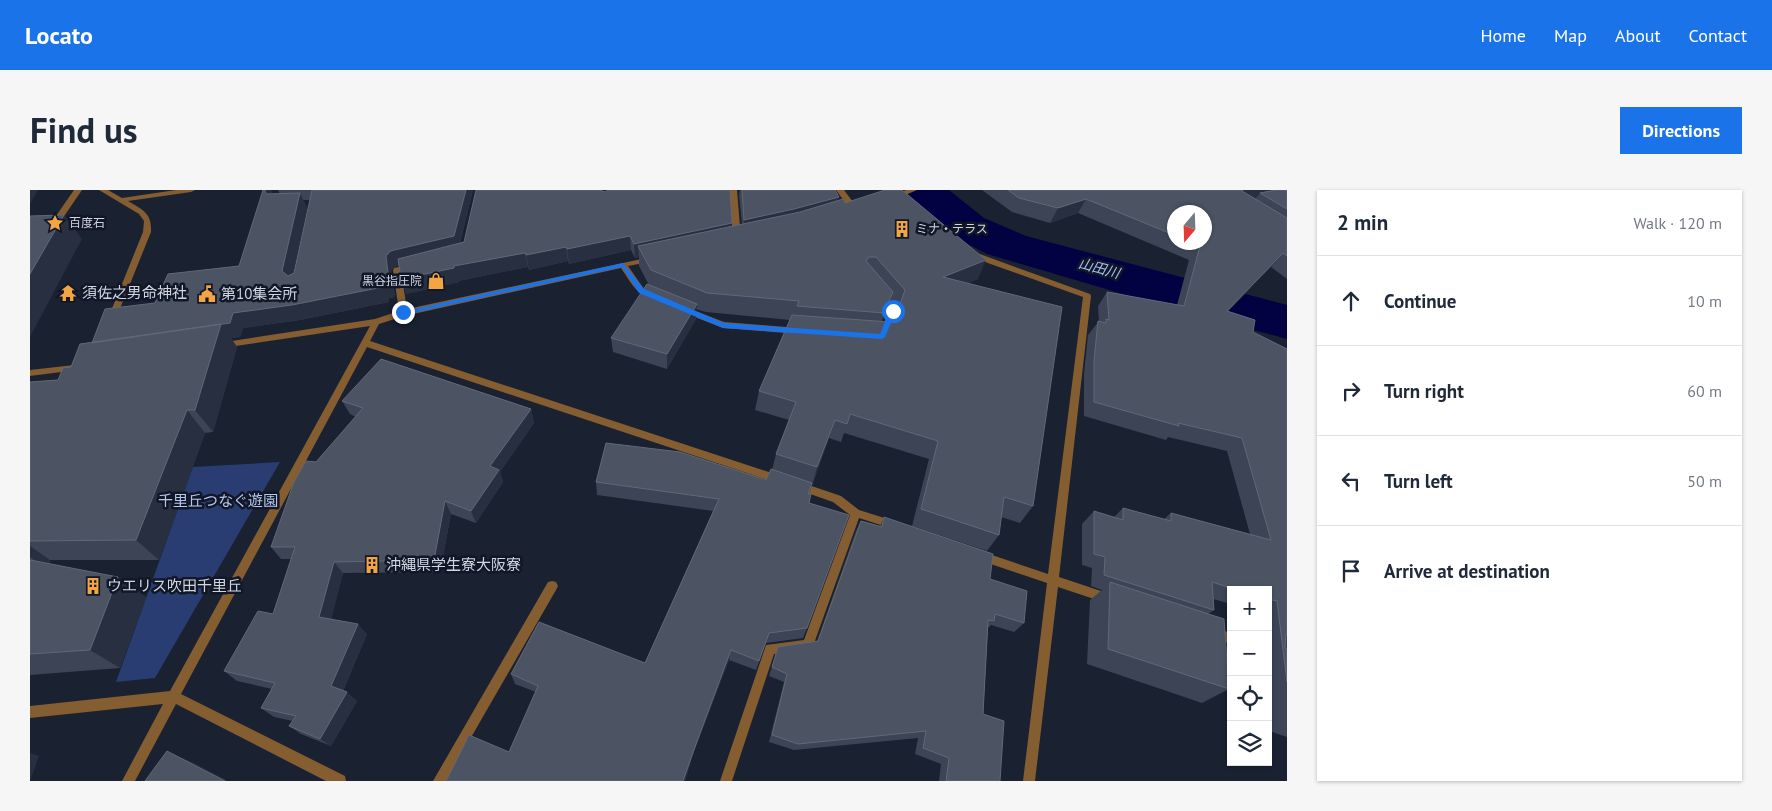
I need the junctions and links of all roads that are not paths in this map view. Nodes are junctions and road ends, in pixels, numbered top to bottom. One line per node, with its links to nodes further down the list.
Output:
1 (78, 190): 12 (street)
2 (103, 190): 7 (street)
3 (191, 190): 7 (street)
4 (733, 190): 14 (street)
5 (840, 190): 10 (street)
6 (913, 190): 8 (street)
7 (120, 200): 25 (street)
8 (883, 200)
9 (864, 207): 10 (street)
10 (855, 210): 11 (street)
11 (846, 213)
12 (52, 228)
13 (746, 238): 14 (street)
14 (737, 240): 15 (street)
15 (728, 242)
16 (966, 252): 35 (street)
17 (661, 257): 18 (street)
18 (623, 265): 21 (street); 23 (street)
19 (416, 266): 23 (street)
20 (871, 286): 27 (street)
21 (659, 299)
22 (678, 306): 26 (street)
23 (403, 312): 24 (street)
24 (376, 322): 28 (street); 29 (street)
25 (109, 325)
26 (812, 332)
27 (872, 336)
28 (364, 344): 32 (street); 40 (street)
29 (210, 347)
30 (83, 366): 31 (street)
31 (30, 373)
32 (856, 513): 33 (street); 45 (street)
33 (903, 529)
34 (969, 552): 35 (street)
35 (1053, 581): 37 (street); 46 (street)
36 (552, 586): 44 (street)
37 (1118, 602)
38 (1203, 630): 39 (street)
39 (1227, 638)
40 (174, 697): 41 (street); 42 (street); 43 (street)
41 (30, 712)
42 (128, 781)
43 (340, 781)
44 (439, 781)
45 (726, 781)
46 (1029, 781)

